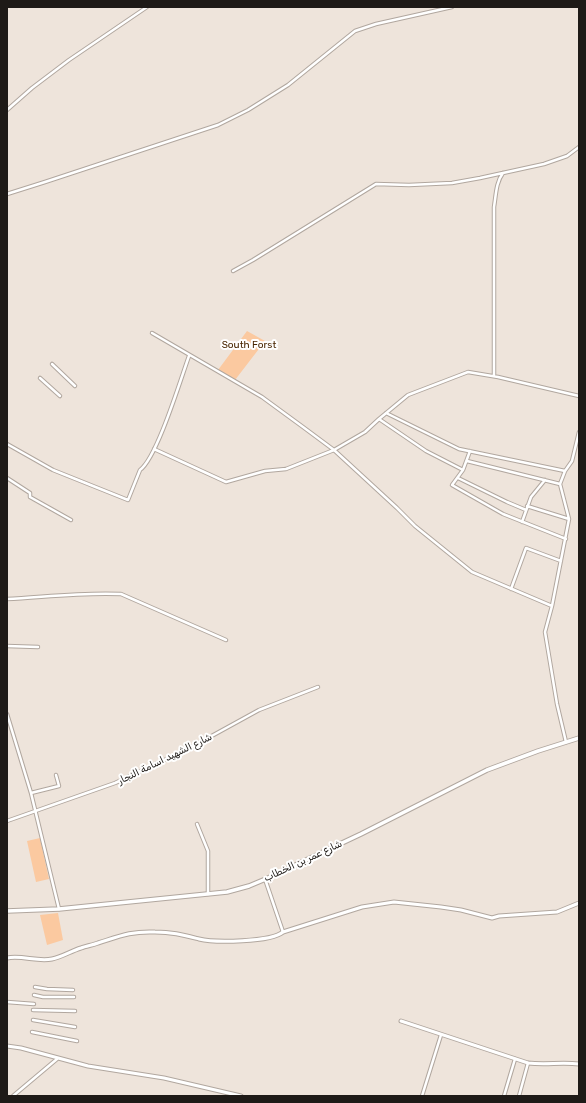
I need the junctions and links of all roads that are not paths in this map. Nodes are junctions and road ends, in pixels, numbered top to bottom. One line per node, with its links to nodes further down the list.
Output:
1 (148, 7): 3 (street)
2 (452, 7): 6 (street)
3 (7, 110)
4 (579, 147): 5 (street)
5 (503, 173): 7 (street); 11 (street)
6 (7, 194)
7 (233, 271)
8 (152, 333): 9 (street)
9 (189, 356): 20 (street); 21 (street)
10 (52, 364): 13 (street)
11 (494, 376): 15 (street); 16 (street)
12 (40, 378): 14 (street)
13 (75, 386)
14 (60, 396)
15 (579, 396)
16 (386, 413): 17 (street); 22 (street)
17 (379, 419): 21 (street); 24 (street)
18 (579, 432): 25 (street)
19 (7, 444): 20 (street)
20 (154, 449): 21 (street)
21 (334, 450): 37 (street)
22 (470, 451): 23 (street); 25 (street)
23 (467, 461): 24 (street); 28 (street)
24 (463, 470): 27 (street)
25 (565, 472): 29 (street)
26 (7, 478): 33 (street)
27 (458, 478): 31 (street); 34 (street)
28 (544, 480): 29 (street); 30 (street)
29 (560, 484): 32 (street)
30 (527, 506): 31 (street); 32 (street)
31 (526, 510): 34 (street)
32 (569, 519): 35 (street)
33 (71, 520)
34 (522, 522): 35 (street)
35 (566, 539): 36 (street)
36 (561, 561): 37 (street); 39 (street)
37 (511, 589): 39 (street)
38 (7, 599): 40 (street)
39 (552, 606): 46 (street)
40 (226, 640)
41 (7, 646): 42 (street)
42 (38, 647)
43 (318, 686): 49 (street, شارع الشهيد اسامة النجار)
44 (7, 714): 48 (street)
45 (579, 738): 46 (main road, شارع عمر بن الخطاب)
46 (566, 742): 52 (main road, شارع عمر بن الخطاب)
47 (56, 775): 48 (street)
48 (31, 793): 49 (street)
49 (35, 811): 50 (street, شارع الشهيد اسامة النجار); 55 (street)
50 (7, 821)
51 (197, 824): 53 (street)
52 (265, 879): 53 (main road, شارع عمر بن الخطاب); 57 (street)
53 (208, 894): 55 (main road, شارع عمر بن الخطاب)
54 (579, 903): 57 (street)
55 (59, 909): 56 (main road, شارع عمر بن الخطاب)
56 (7, 911)
57 (283, 932): 58 (street)
58 (7, 958)
59 (35, 987): 60 (street)
60 (73, 990)
61 (34, 995): 62 (street)
62 (74, 997)
63 (7, 1002): 64 (street)
64 (34, 1004)
65 (34, 1010): 66 (street)
66 (75, 1011)
67 (33, 1020): 69 (street)
68 (401, 1021): 71 (street)
69 (76, 1026)
70 (32, 1032): 72 (street)
71 (441, 1034): 75 (street); 80 (street)
72 (77, 1041)
73 (7, 1046): 74 (street)
74 (57, 1059): 78 (street); 79 (street)
75 (515, 1059): 76 (street); 81 (street)
76 (528, 1063): 77 (street); 82 (street)
77 (579, 1064)
78 (13, 1096)
79 (241, 1096)
80 (422, 1096)
81 (504, 1096)
82 (519, 1096)

